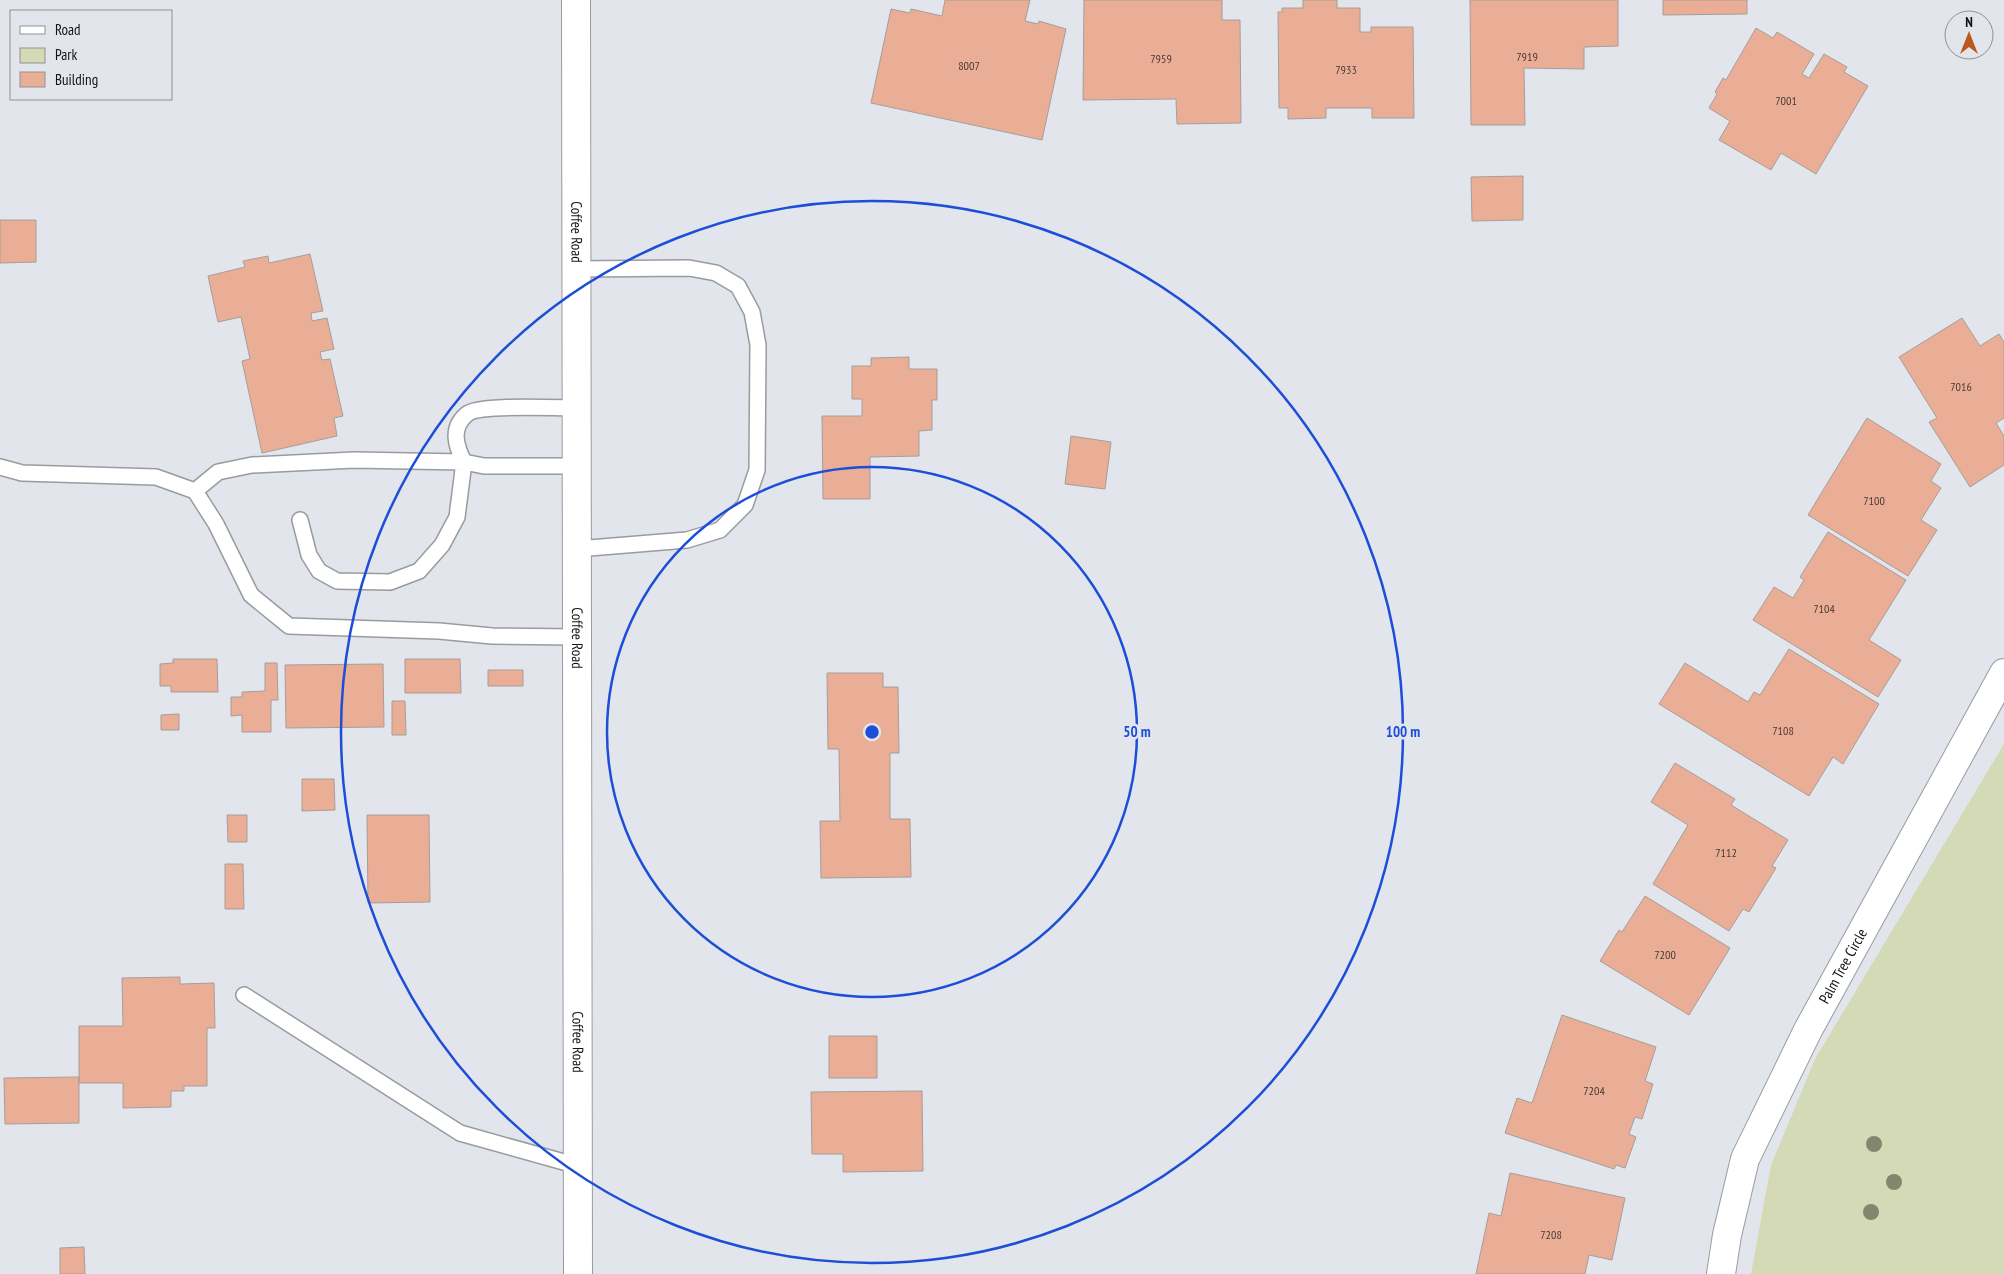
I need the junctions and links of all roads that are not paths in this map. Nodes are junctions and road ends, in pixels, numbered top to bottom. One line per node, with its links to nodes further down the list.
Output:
1 (576, 0): 2 (main road, Coffee Road)
2 (576, 269): 3 (main road, Coffee Road); 9 (lane)
3 (577, 408): 4 (lane); 5 (main road, Coffee Road)
4 (464, 462): 5 (lane); 7 (lane); 8 (lane)
5 (577, 466): 9 (main road, Coffee Road)
6 (0, 467): 7 (lane)
7 (195, 491): 10 (lane)
8 (300, 520)
9 (577, 549): 10 (main road, Coffee Road)
10 (577, 637): 13 (main road, Coffee Road)
11 (2004, 673): 15 (main road, Palm Tree Circle)
12 (244, 996): 13 (lane)
13 (578, 1166): 14 (main road, Coffee Road)
14 (578, 1274)
15 (1721, 1274)

